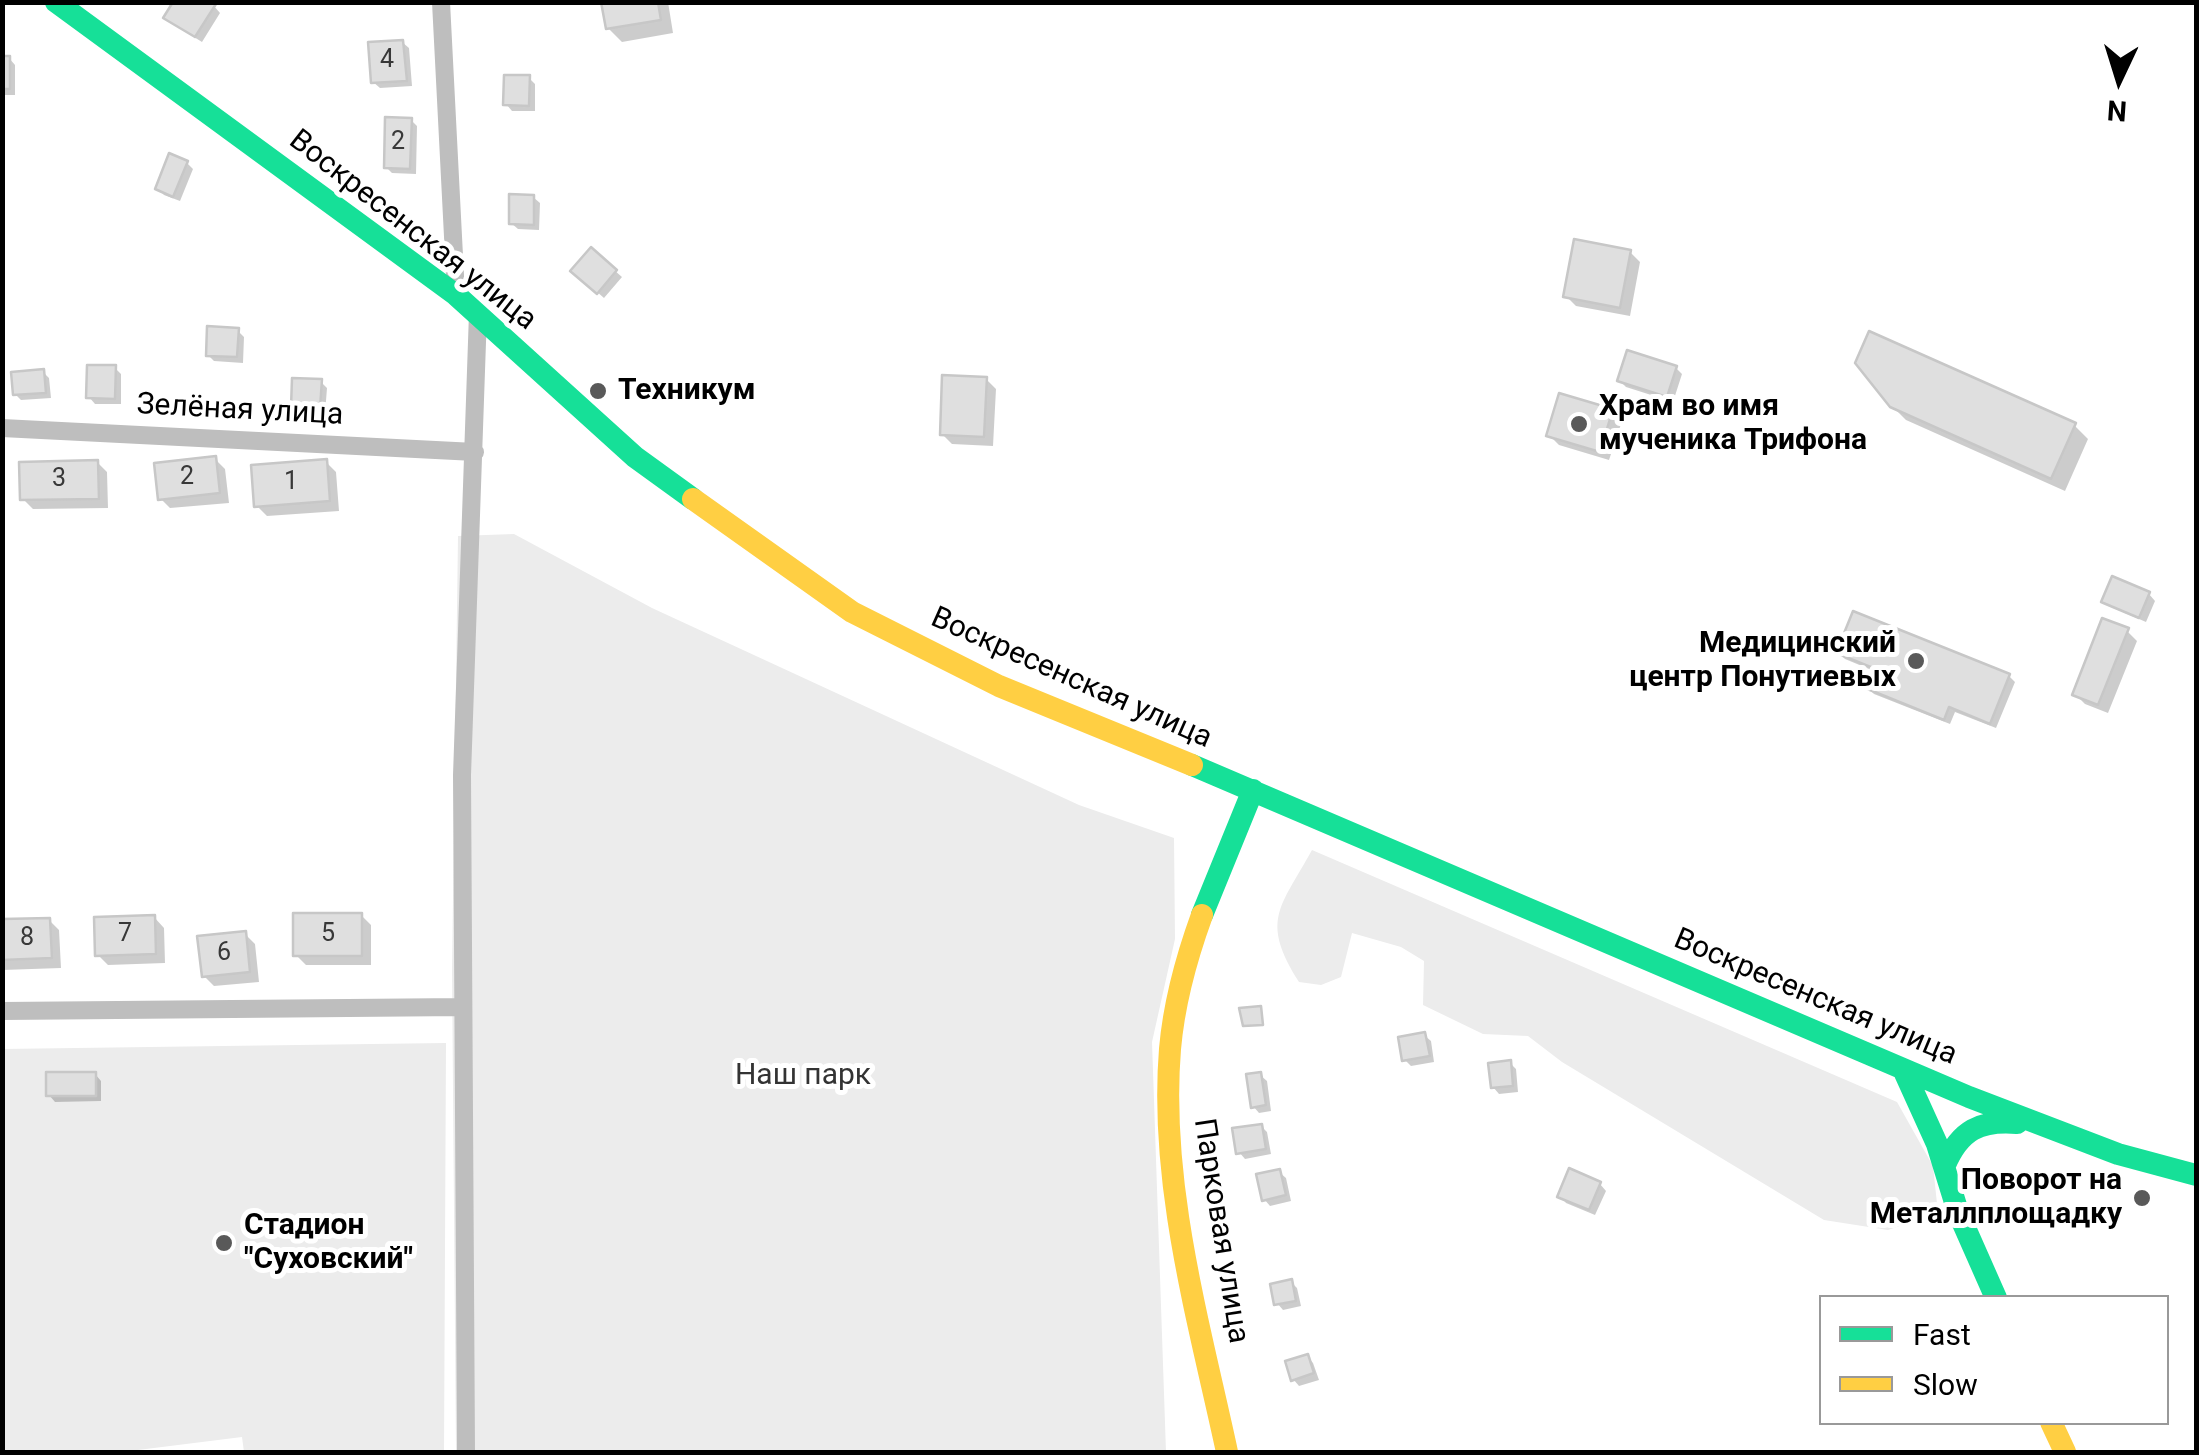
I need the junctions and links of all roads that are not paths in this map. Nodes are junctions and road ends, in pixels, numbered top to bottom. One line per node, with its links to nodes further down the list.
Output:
1 (56, 2): 3 (street, Воскресенская улица)
2 (442, 2): 3 (street)
3 (456, 295): 4 (street, Воскресенская улица)
4 (478, 312): 6 (street); 7 (street, Воскресенская улица)
5 (2, 428): 6 (street, Зелёная улица)
6 (475, 452): 8 (street)
7 (1253, 790): 10 (street, Воскресенская улица); 18 (street, Парковая улица)
8 (463, 1007): 9 (street); 17 (street)
9 (2, 1011)
10 (1902, 1069): 11 (street, Воскресенская улица); 13 (street)
11 (1969, 1097): 12 (street, Воскресенская улица); 13 (street)
12 (2040, 1127): 13 (street); 14 (street, Воскресенская улица)
13 (1945, 1166): 15 (street)
14 (2196, 1175)
15 (1995, 1295)
16 (2052, 1425): 19 (street)
17 (466, 1452)
18 (1227, 1452)
19 (2064, 1452)

